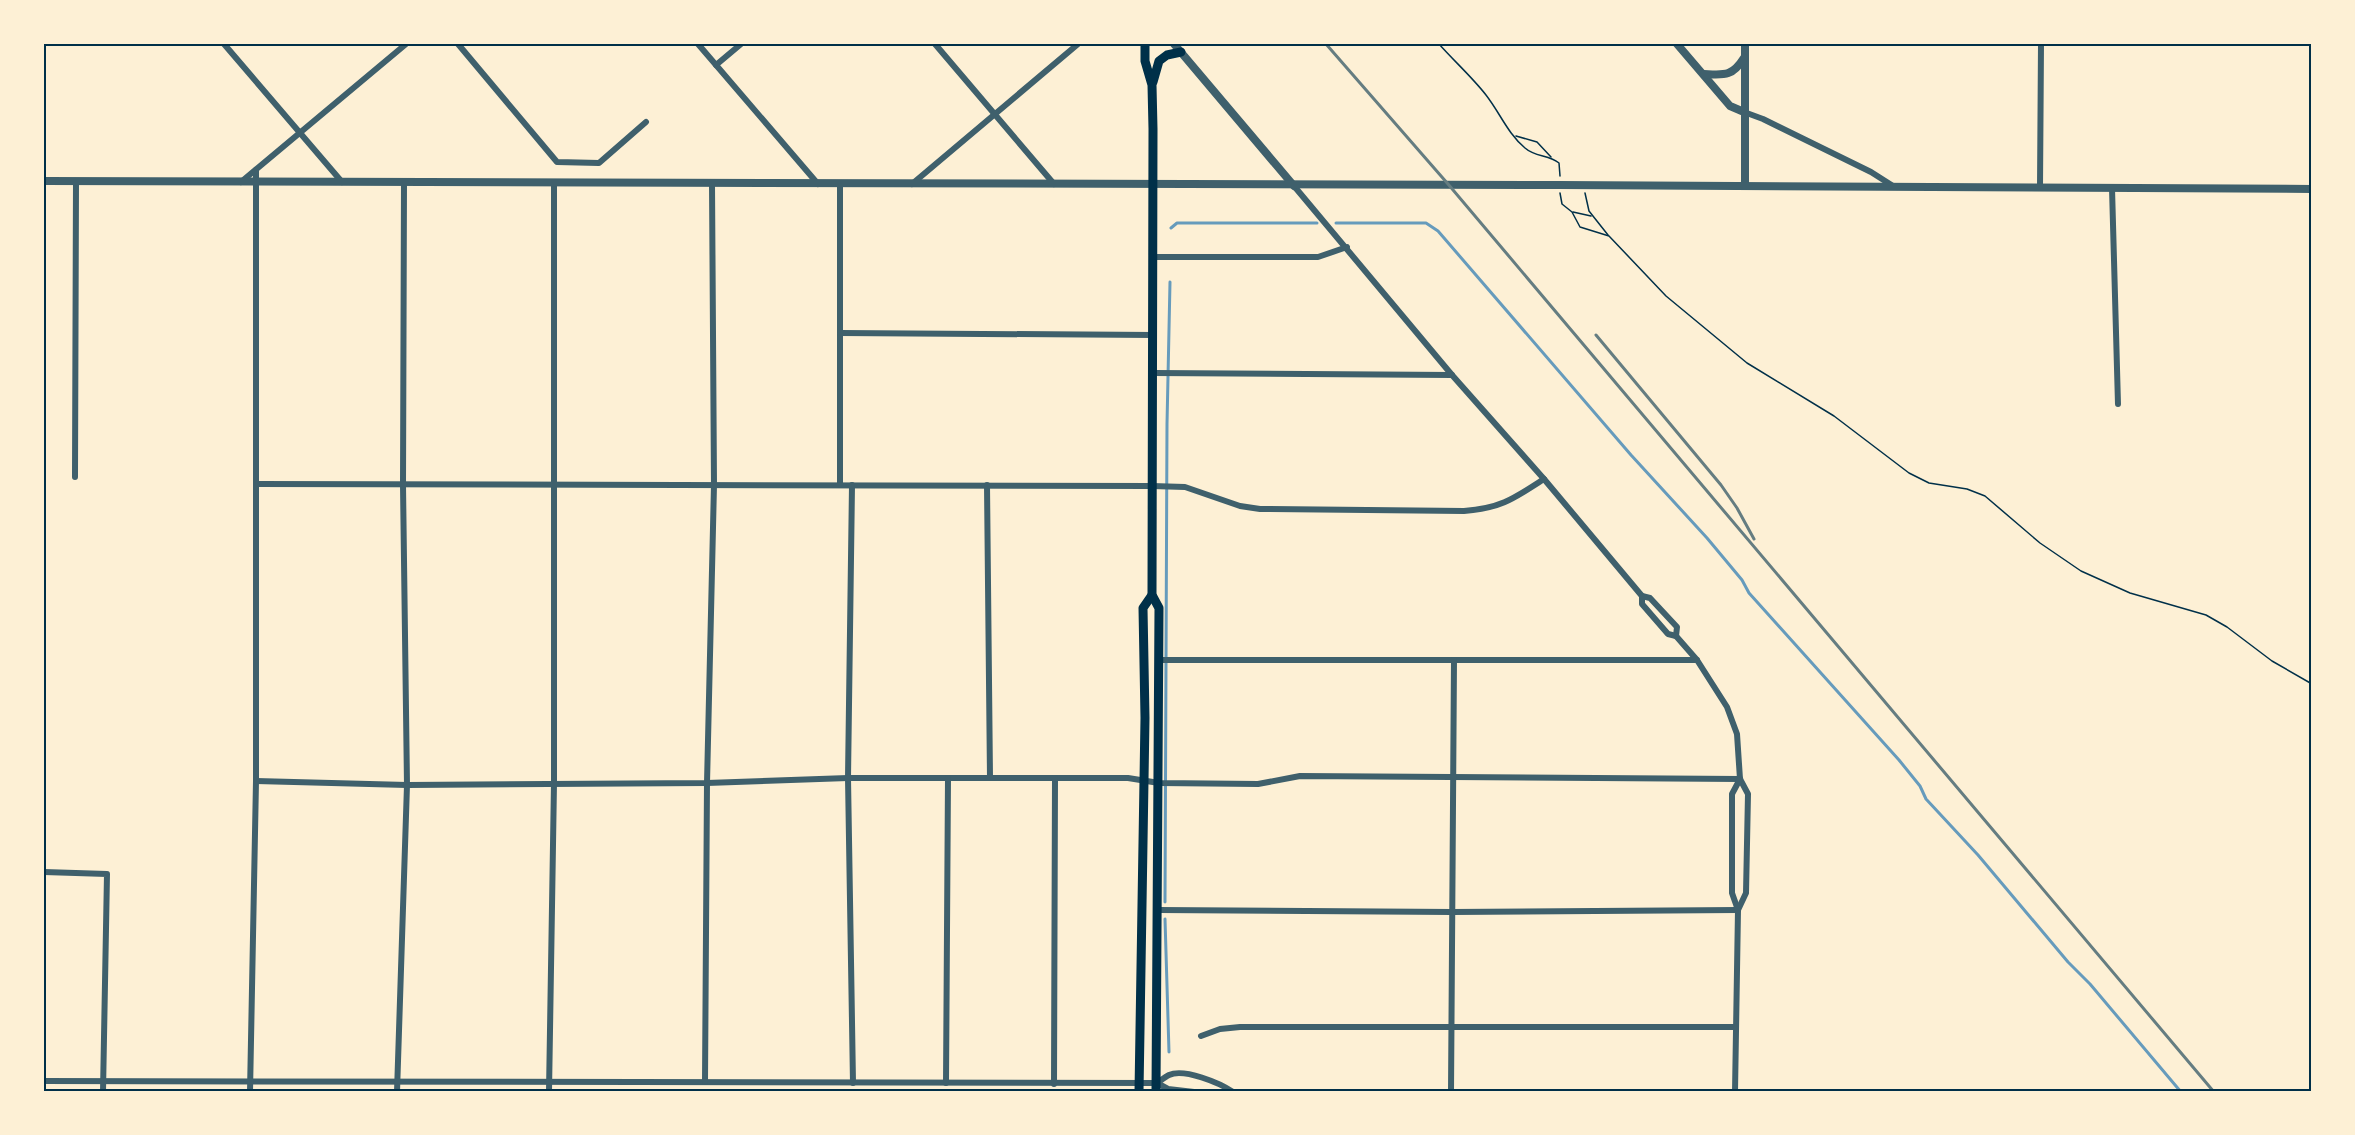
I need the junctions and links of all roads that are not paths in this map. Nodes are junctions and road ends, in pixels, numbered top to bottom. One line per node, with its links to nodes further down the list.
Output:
1 (224, 44): 21 (street)
2 (406, 44): 21 (street)
3 (458, 44): 20 (street)
4 (698, 44): 15 (street)
5 (741, 44): 15 (street)
6 (935, 44): 19 (street)
7 (1078, 44): 19 (street)
8 (1145, 44): 17 (main road)
9 (1174, 44): 13 (street)
10 (1677, 44): 16 (street)
11 (1745, 44): 14 (street)
12 (2041, 44): 39 (street)
13 (1181, 52): 17 (main road); 36 (street)
14 (1744, 56): 16 (street); 18 (street)
15 (716, 65): 31 (street)
16 (1704, 74): 18 (street)
17 (1152, 85): 35 (main road)
18 (1744, 112): 37 (street); 38 (street)
19 (995, 114): 33 (street); 34 (street)
20 (646, 122)
21 (300, 134): 22 (street); 27 (street)
22 (256, 170): 25 (street); 26 (street)
23 (44, 182): 24 (street)
24 (76, 182): 25 (street); 49 (street)
25 (240, 182): 26 (street)
26 (257, 182): 27 (street); 51 (street)
27 (343, 183): 28 (street)
28 (404, 183): 29 (street); 52 (street)
29 (554, 184): 30 (street); 53 (street)
30 (712, 184): 31 (street); 54 (street)
31 (818, 184): 32 (street)
32 (840, 184): 33 (street); 44 (street)
33 (912, 184): 34 (street)
34 (1054, 184): 35 (street)
35 (1154, 185): 36 (street); 43 (main road)
36 (1294, 186): 37 (street); 42 (street)
37 (1745, 186): 38 (street)
38 (1894, 186): 39 (street)
39 (2040, 187): 40 (street)
40 (2112, 188): 41 (street); 48 (street)
41 (2312, 189)
42 (1347, 247): 43 (street); 47 (street)
43 (1152, 257): 45 (main road)
44 (840, 333): 45 (street); 55 (street)
45 (1154, 335): 46 (main road)
46 (1154, 373): 47 (street); 58 (main road)
47 (1452, 375): 50 (street)
48 (2118, 404)
49 (75, 477)
50 (1544, 479): 58 (street); 60 (street)
51 (255, 484): 52 (street); 72 (street)
52 (403, 485): 53 (street); 76 (street)
53 (553, 485): 54 (street); 73 (street)
54 (714, 485): 55 (street); 74 (street)
55 (840, 485): 56 (street)
56 (852, 485): 57 (street); 66 (street)
57 (987, 485): 58 (street); 68 (street)
58 (1152, 486): 59 (main road)
59 (1152, 595): 62 (main road); 71 (main road)
60 (1642, 596): 61 (street); 61 (street)
61 (1676, 636): 64 (street)
62 (1159, 660): 63 (street); 75 (main road)
63 (1454, 660): 64 (street); 65 (street)
64 (1697, 660): 70 (street)
65 (1453, 777): 70 (street); 75 (street); 80 (street)
66 (848, 778): 67 (street); 74 (street); 90 (street)
67 (948, 778): 68 (street); 91 (street)
68 (990, 778): 69 (street)
69 (1055, 778): 71 (street); 92 (street)
70 (1740, 779): 79 (street); 79 (street)
71 (1144, 780): 75 (street); 94 (main road)
72 (255, 781): 76 (street); 86 (street)
73 (554, 783): 74 (street); 76 (street); 88 (street)
74 (707, 783): 89 (street)
75 (1159, 783): 78 (main road)
76 (407, 785): 87 (street)
77 (44, 872): 84 (street)
78 (1159, 910): 80 (street); 93 (main road)
79 (1738, 910): 80 (street); 82 (street)
80 (1452, 912): 81 (street)
81 (1452, 1026): 82 (street); 83 (street); 101 (street)
82 (1736, 1027): 102 (street)
83 (1201, 1036)
84 (103, 1080): 85 (street); 86 (street); 95 (street)
85 (44, 1081)
86 (250, 1081): 87 (street); 96 (street)
87 (397, 1081): 88 (street); 97 (street)
88 (549, 1081): 89 (street); 98 (street)
89 (705, 1081): 90 (street)
90 (853, 1083): 91 (street)
91 (946, 1083): 92 (street)
92 (1054, 1084): 94 (street)
93 (1156, 1087): 94 (street); 99 (street); 100 (street)
94 (1139, 1088)
95 (103, 1092)
96 (250, 1092)
97 (397, 1092)
98 (549, 1092)
99 (1194, 1092)
100 (1233, 1092)
101 (1451, 1092)
102 (1735, 1092)

